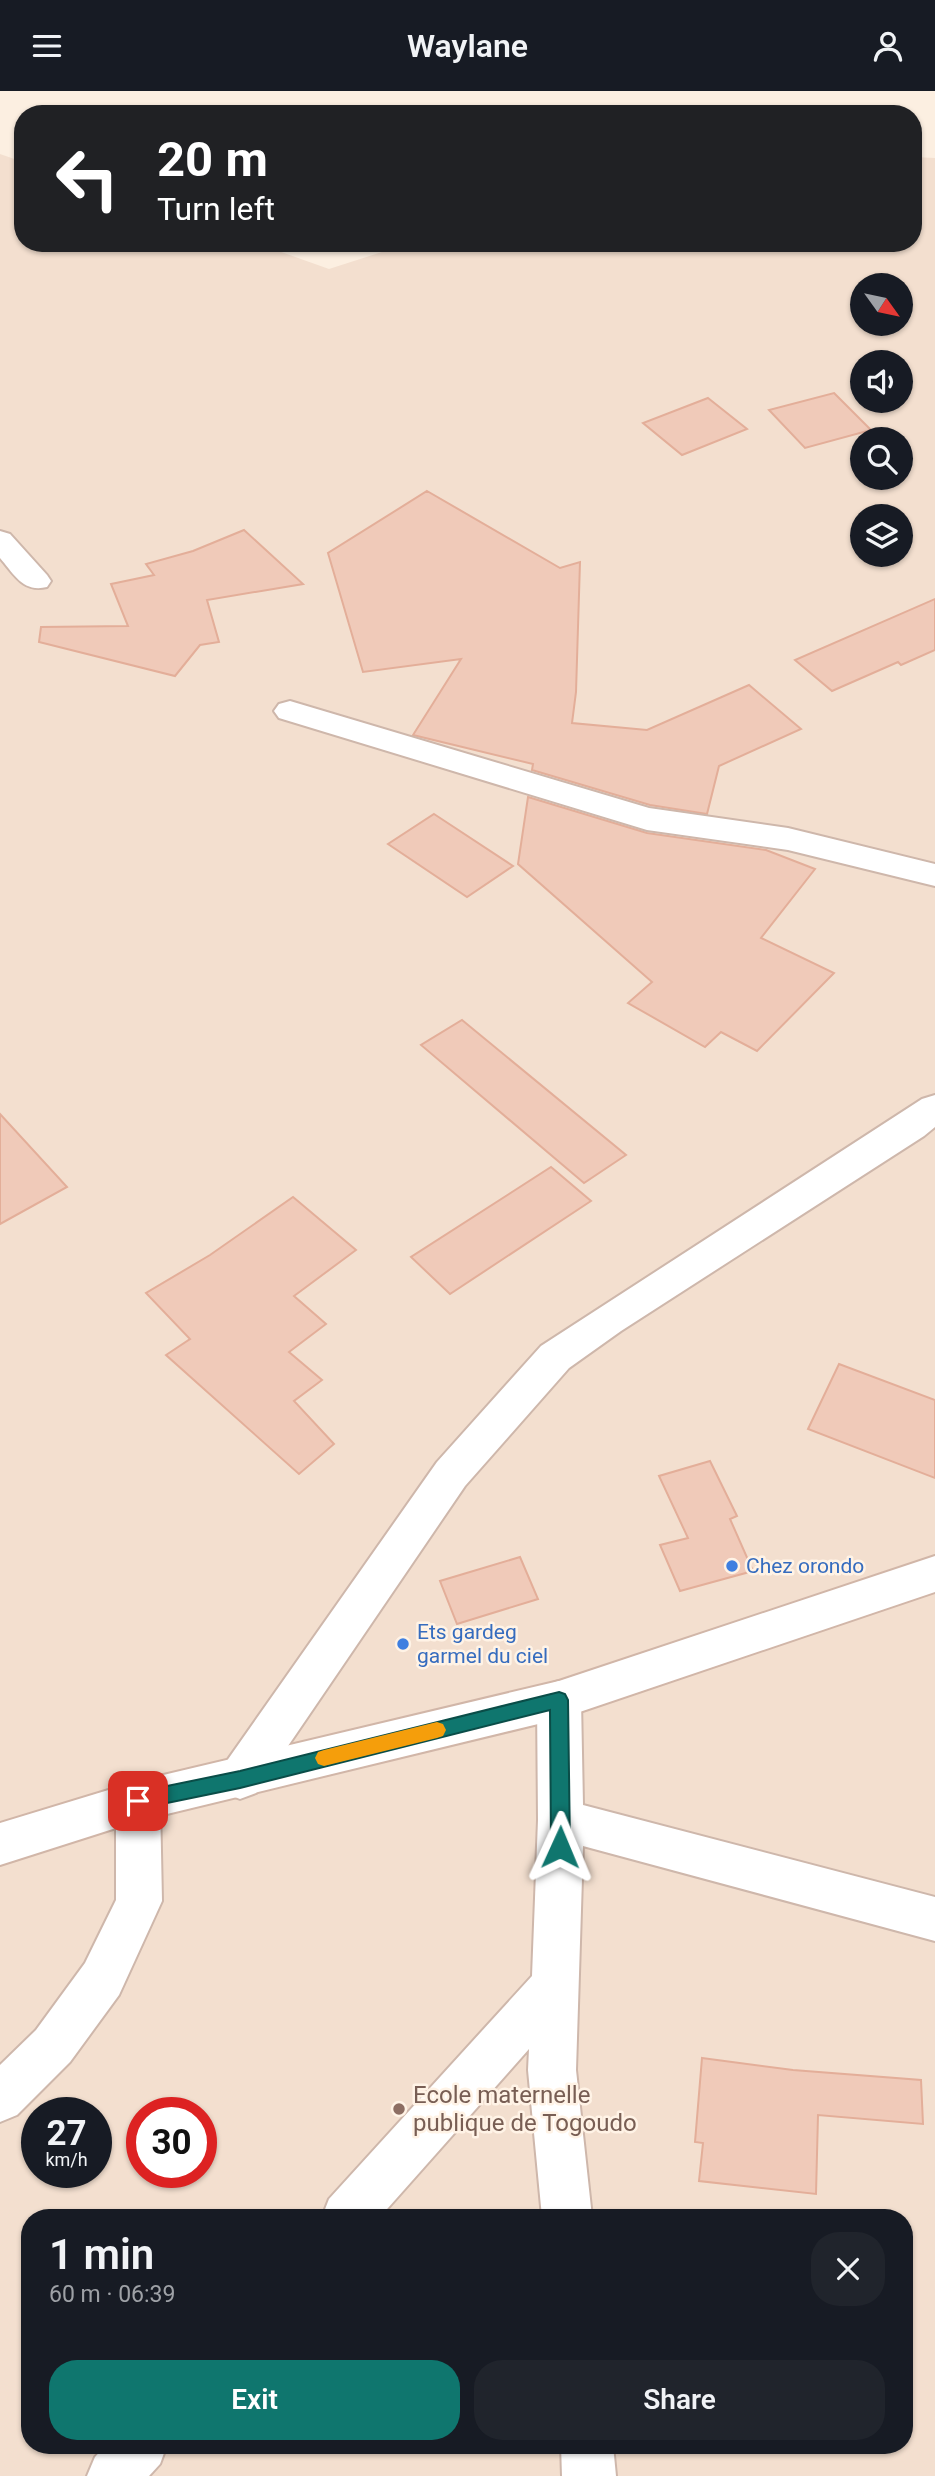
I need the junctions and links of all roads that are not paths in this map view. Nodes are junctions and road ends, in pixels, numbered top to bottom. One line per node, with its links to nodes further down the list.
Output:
1 (0, 540): 2 (street)
2 (36, 581)
3 (290, 711): 4 (street)
4 (935, 875)
5 (935, 1108): 8 (street)
6 (935, 1574): 7 (street)
7 (559, 1700): 8 (street); 10 (street)
8 (240, 1779): 9 (street)
9 (138, 1801): 11 (street); 14 (street)
10 (561, 1820): 12 (street); 13 (street)
11 (0, 1844)
12 (935, 1919)
13 (555, 1985): 15 (street); 16 (street)
14 (0, 2098)
15 (354, 2209)
16 (566, 2209)
17 (133, 2454): 19 (street)
18 (588, 2454): 20 (street)
19 (114, 2476)
20 (589, 2476)

